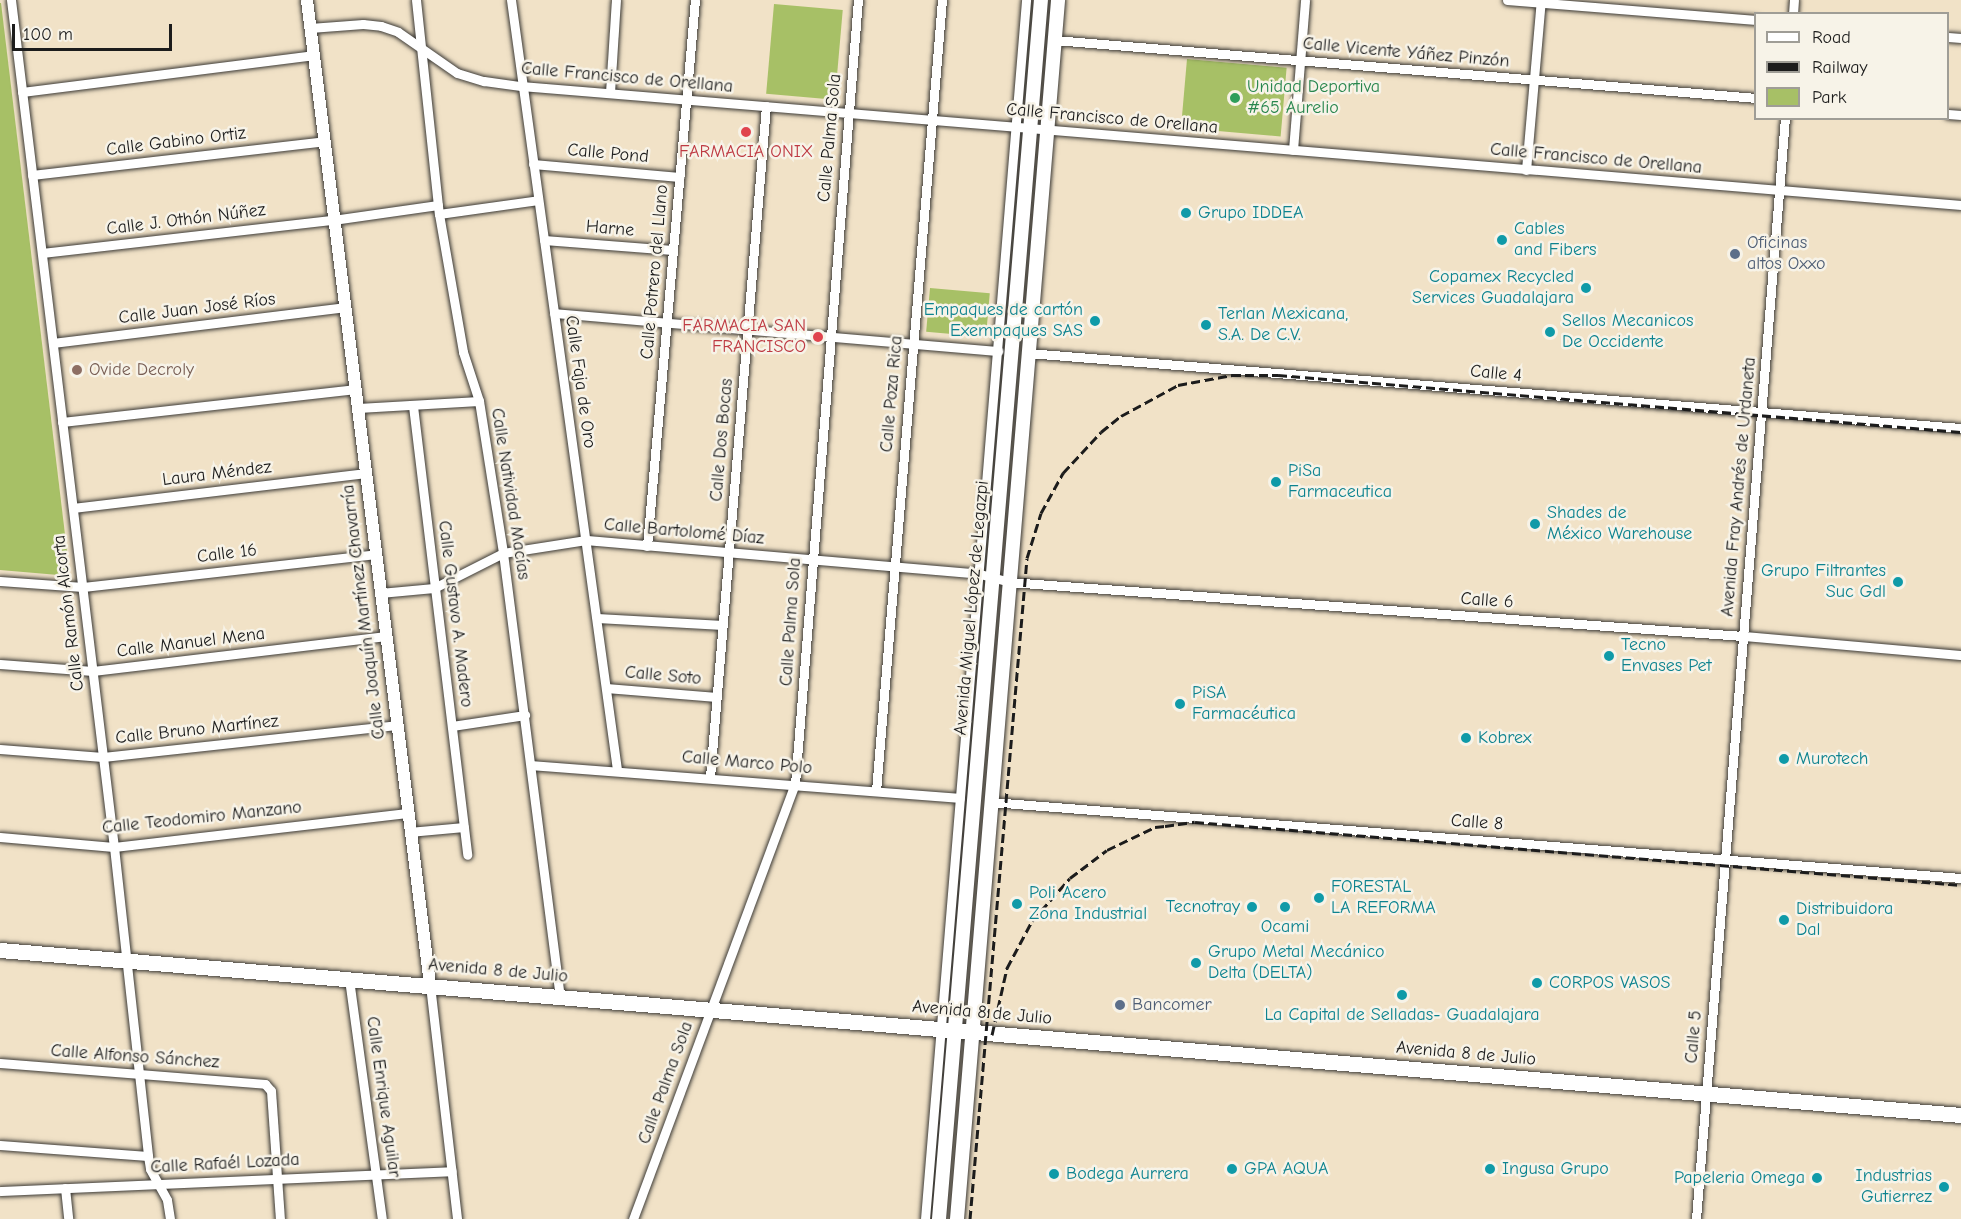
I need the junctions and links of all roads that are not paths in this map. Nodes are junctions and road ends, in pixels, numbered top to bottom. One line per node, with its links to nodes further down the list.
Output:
1 (11, 0): 23 (street, Calle Ramón Alcorta)
2 (307, 0): 16 (street, Calle Joaquín Martínez Chavarría)
3 (416, 0): 18 (street, Calle Natividad Macías)
4 (511, 0): 22 (street, Calle Faja de Oro)
5 (616, 0): 24 (street)
6 (695, 0): 26 (street, Calle Potrero del Llano)
7 (858, 0): 28 (street, Calle Palma Sola)
8 (942, 0): 29 (street, Calle Poza Rica)
9 (1026, 0): 31 (street, Avenida Miguel López de Legazpi)
10 (1041, 0): 31 (main road, Avenida Miguel López de Legazpi)
11 (1058, 0): 17 (main road, Avenida Miguel López de Legazpi)
12 (1305, 0): 20 (street)
13 (1507, 0): 14 (street)
14 (1540, 1): 15 (street); 21 (street)
15 (1754, 20)
16 (310, 28): 18 (street, Calle Francisco de Orellana); 19 (street, Calle Joaquín Martínez Chavarría)
17 (1054, 40): 20 (street, Calle Vicente Yáñez Pinzón); 32 (main road, Avenida Miguel López de Legazpi)
18 (420, 47): 22 (street, Calle Francisco de Orellana); 42 (street, Calle Natividad Macías)
19 (313, 55): 23 (street); 33 (street, Calle Joaquín Martínez Chavarría)
20 (1300, 60): 21 (street, Calle Vicente Yáñez Pinzón); 34 (street)
21 (1534, 80): 25 (street, Calle Vicente Yáñez Pinzón); 36 (street)
22 (521, 86): 24 (street, Calle Francisco de Orellana); 35 (street, Calle Faja de Oro)
23 (22, 92): 37 (street, Calle Ramón Alcorta)
24 (610, 92): 26 (street, Calle Francisco de Orellana)
25 (1754, 98)
26 (686, 99): 27 (street, Calle Francisco de Orellana); 38 (street, Calle Potrero del Llano)
27 (766, 106): 28 (street, Calle Francisco de Orellana); 50 (street, Calle Dos Bocas)
28 (848, 112): 29 (street, Calle Francisco de Orellana); 51 (street, Calle Palma Sola)
29 (931, 120): 31 (street, Calle Francisco de Orellana); 53 (street, Calle Poza Rica)
30 (1785, 120): 39 (street, Avenida Fray Andrés de Urdaneta)
31 (1023, 128): 32 (street, Calle Francisco de Orellana); 54 (street, Avenida Miguel López de Legazpi); 72 (main road, Avenida Miguel López de Legazpi)
32 (1047, 130): 34 (street, Calle Francisco de Orellana); 55 (main road, Avenida Miguel López de Legazpi)
33 (324, 141): 37 (street, Calle Gabino Ortiz); 43 (street, Calle Joaquín Martínez Chavarría)
34 (1293, 150): 36 (street, Calle Francisco de Orellana)
35 (532, 164): 38 (street, Calle Pond); 40 (street, Calle Faja de Oro)
36 (1526, 170): 39 (street, Calle Francisco de Orellana)
37 (32, 175): 46 (street, Calle Ramón Alcorta)
38 (680, 177): 45 (street, Calle Potrero del Llano)
39 (1779, 190): 41 (street, Calle Francisco de Orellana); 60 (street, Avenida Fray Andrés de Urdaneta)
40 (538, 200): 42 (street, Calle J. Othón Núñez); 44 (street, Calle Faja de Oro)
41 (1961, 205)
42 (439, 209): 43 (street, Calle J. Othón Núñez); 57 (street, Calle Natividad Macías)
43 (333, 220): 46 (street, Calle J. Othón Núñez); 47 (street, Calle Joaquín Martínez Chavarría)
44 (543, 240): 45 (street, Harne); 48 (street, Calle Faja de Oro)
45 (673, 250): 49 (street, Calle Potrero del Llano)
46 (42, 253): 52 (street, Calle Ramón Alcorta)
47 (346, 307): 52 (street, Calle Juan José Ríos); 56 (street, Calle Joaquín Martínez Chavarría)
48 (554, 313): 49 (street); 65 (street, Calle Faja de Oro)
49 (667, 323): 50 (street); 66 (street, Calle Potrero del Llano)
50 (748, 330): 51 (street); 67 (street, Calle Dos Bocas)
51 (830, 336): 53 (street); 70 (street, Calle Palma Sola)
52 (53, 343): 61 (street, Calle Ramón Alcorta)
53 (913, 344): 54 (street); 71 (street, Calle Poza Rica)
54 (998, 351): 72 (street, Avenida Miguel López de Legazpi)
55 (1028, 353): 60 (street, Calle 4); 74 (main road, Avenida Miguel López de Legazpi)
56 (356, 389): 59 (street, Calle Joaquín Martínez Chavarría); 61 (street)
57 (479, 401): 58 (street); 69 (street, Calle Natividad Macías)
58 (413, 406): 59 (street); 76 (street, Calle Gustavo A. Madero)
59 (358, 408): 63 (street, Calle Joaquín Martínez Chavarría)
60 (1763, 412): 62 (street, Calle 4); 81 (street, Avenida Fray Andrés de Urdaneta)
61 (62, 422): 64 (street, Calle Ramón Alcorta)
62 (1961, 428)
63 (366, 473): 64 (street, Laura Méndez); 68 (street, Calle Joaquín Martínez Chavarría)
64 (73, 508): 75 (street, Calle Ramón Alcorta)
65 (586, 540): 66 (street, Calle Bartolomé Díaz); 69 (street, Calle Bartolomé Díaz); 78 (street, Calle Faja de Oro)
66 (647, 546): 67 (street, Calle Bartolomé Díaz)
67 (729, 553): 70 (street, Calle Bartolomé Díaz); 79 (street, Calle Dos Bocas)
68 (376, 554): 75 (street, Calle 16); 77 (street, Calle Joaquín Martínez Chavarría)
69 (503, 554): 76 (street, Calle Bartolomé Díaz); 87 (street, Calle Natividad Macías)
70 (812, 560): 71 (street, Calle Bartolomé Díaz); 97 (street, Calle Palma Sola)
71 (895, 567): 72 (street, Calle Bartolomé Díaz); 98 (street, Calle Poza Rica)
72 (986, 576): 74 (street, Calle 6); 92 (main road, Avenida Miguel López de Legazpi); 99 (street, Avenida Miguel López de Legazpi)
73 (0, 580): 75 (street, Calle 16)
74 (1010, 582): 81 (street, Calle 6); 93 (main road, Avenida Miguel López de Legazpi)
75 (83, 587): 84 (street, Calle Ramón Alcorta)
76 (434, 588): 77 (street, Calle Bartolomé Díaz); 89 (street, Calle Gustavo A. Madero)
77 (380, 593): 80 (street, Calle Joaquín Martínez Chavarría)
78 (597, 618): 79 (street); 85 (street, Calle Faja de Oro)
79 (723, 625): 86 (street, Calle Dos Bocas)
80 (386, 636): 84 (street, Calle Manuel Mena); 88 (street, Calle Joaquín Martínez Chavarría)
81 (1743, 636): 82 (street, Calle 6); 107 (street, Avenida Fray Andrés de Urdaneta)
82 (1961, 655)
83 (0, 664): 84 (street, Calle Manuel Mena)
84 (93, 671): 91 (street, Calle Ramón Alcorta)
85 (606, 688): 86 (street, Calle Soto); 95 (street, Calle Faja de Oro)
86 (717, 697): 96 (street, Calle Dos Bocas)
87 (525, 715): 89 (street); 94 (street, Calle Natividad Macías)
88 (396, 725): 91 (street, Calle Bruno Martínez); 101 (street, Calle Joaquín Martínez Chavarría)
89 (452, 726): 102 (street, Calle Gustavo A. Madero)
90 (0, 749): 91 (street, Calle Bruno Martínez)
91 (103, 757): 105 (street, Calle Ramón Alcorta)
92 (978, 760): 93 (main road); 115 (main road, Avenida Miguel López de Legazpi)
93 (994, 761): 100 (main road, Avenida Miguel López de Legazpi)
94 (531, 765): 95 (street, Calle Marco Polo); 113 (street, Calle Natividad Macías)
95 (617, 770): 96 (street, Calle Marco Polo)
96 (710, 777): 97 (street, Calle Marco Polo)
97 (795, 784): 98 (street, Calle Marco Polo); 114 (street, Calle Palma Sola)
98 (876, 791): 99 (street, Calle Marco Polo)
99 (960, 798): 115 (street, Avenida Miguel López de Legazpi)
100 (991, 802): 107 (street, Calle 8); 116 (main road, Avenida Miguel López de Legazpi)
101 (407, 813): 103 (street, Calle Joaquín Martínez Chavarría); 105 (street, Calle Teodomiro Manzano)
102 (464, 826): 103 (street); 106 (street, Calle Gustavo A. Madero)
103 (409, 832): 112 (street, Calle Joaquín Martínez Chavarría)
104 (0, 837): 105 (street, Calle Teodomiro Manzano)
105 (114, 847): 110 (street, Calle Ramón Alcorta)
106 (467, 855)
107 (1725, 858): 108 (street, Calle 8); 119 (street, Calle 5)
108 (1961, 878)
109 (0, 950): 110 (main road, Avenida 8 de Julio)
110 (126, 961): 111 (main road, Avenida 8 de Julio); 118 (street, Calle Ramón Alcorta)
111 (349, 980): 112 (main road, Avenida 8 de Julio); 124 (street, Calle Enrique Aguilar)
112 (430, 985): 113 (main road, Avenida 8 de Julio); 123 (street, Calle Joaquín Martínez Chavarría)
113 (560, 996): 114 (main road, Avenida 8 de Julio)
114 (711, 1010): 115 (main road, Avenida 8 de Julio); 134 (street, Calle Palma Sola)
115 (948, 1030): 116 (main road, Avenida 8 de Julio); 135 (street, Avenida Miguel López de Legazpi); 136 (main road, Avenida Miguel López de Legazpi)
116 (971, 1032): 119 (main road, Avenida 8 de Julio); 137 (main road, Avenida Miguel López de Legazpi)
117 (0, 1063): 118 (street, Calle Alfonso Sánchez)
118 (138, 1074): 122 (street, Calle Ramón Alcorta); 125 (street, Calle Alfonso Sánchez)
119 (1706, 1093): 120 (main road, Avenida 8 de Julio); 138 (street, Calle 5)
120 (1961, 1115)
121 (0, 1145): 122 (street)
122 (148, 1156): 126 (street, Calle Ramón Alcorta)
123 (452, 1170): 124 (street, Calle Rafaél Lozada); 133 (street, Calle Joaquín Martínez Chavarría)
124 (377, 1174): 125 (street, Calle Rafaél Lozada); 132 (street, Calle Enrique Aguilar)
125 (276, 1179): 126 (street, Calle Rafaél Lozada); 131 (street)
126 (159, 1184): 127 (street, Calle Rafaél Lozada); 130 (street, Calle Ramón Alcorta)
127 (65, 1188): 128 (street, Calle Rafaél Lozada); 129 (street)
128 (0, 1191)
129 (68, 1219)
130 (170, 1219)
131 (280, 1219)
132 (382, 1219)
133 (457, 1219)
134 (633, 1219)
135 (925, 1219)
136 (939, 1219)
137 (957, 1219)
138 (1696, 1219)

